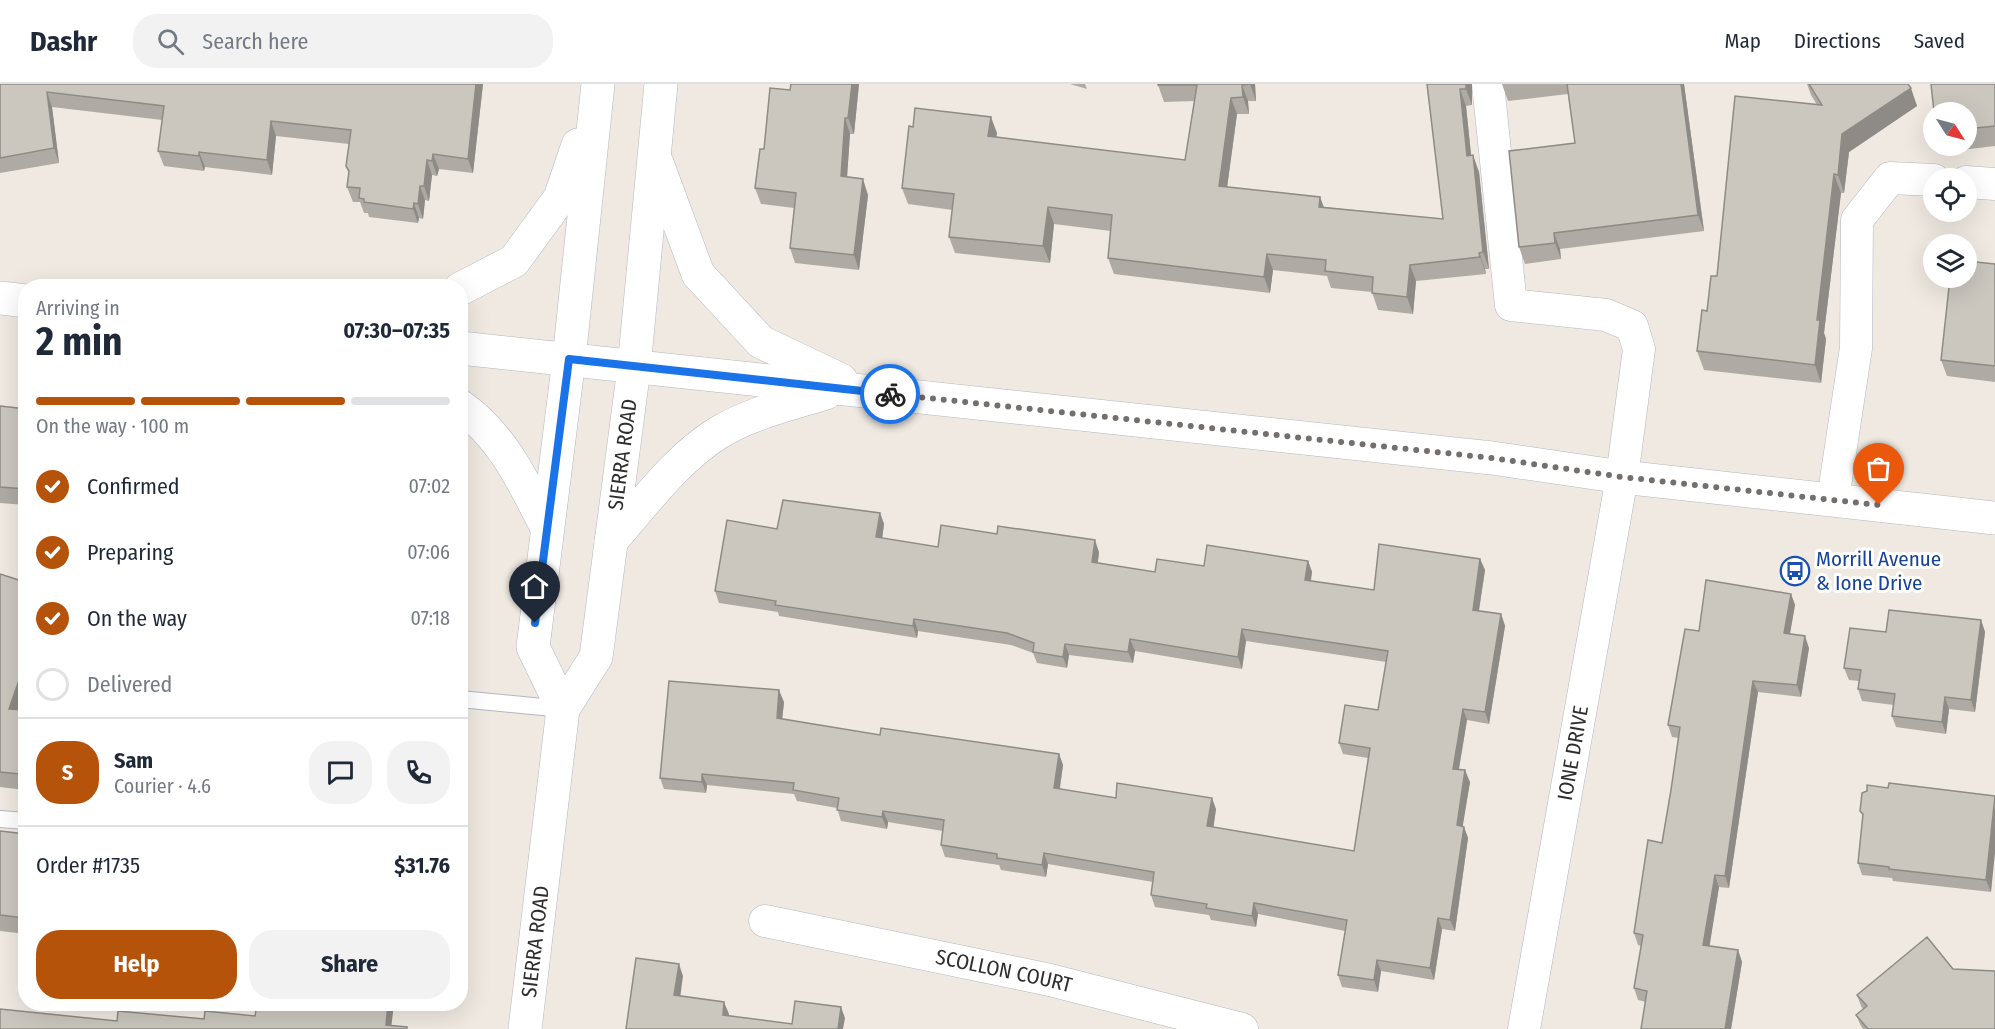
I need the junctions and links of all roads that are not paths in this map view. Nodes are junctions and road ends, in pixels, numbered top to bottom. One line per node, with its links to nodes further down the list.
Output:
1 (661, 84): 4 (street, SIERRA ROAD)
2 (1488, 84): 16 (street, IONE DRIVE)
3 (598, 87): 8 (street); 12 (street)
4 (653, 154): 13 (street, SIERRA ROAD); 14 (street)
5 (1923, 180): 17 (street)
6 (1977, 183): 7 (street)
7 (1995, 184)
8 (468, 285)
9 (0, 298): 10 (street)
10 (18, 300)
11 (468, 349): 12 (street)
12 (569, 359): 13 (street); 19 (street)
13 (634, 368): 14 (street); 20 (street, SIERRA ROAD)
14 (851, 389): 16 (street); 20 (street)
15 (468, 413): 19 (street)
16 (1622, 477): 17 (street); 28 (street, IONE DRIVE)
17 (1833, 499): 18 (street)
18 (1995, 518)
19 (547, 528): 22 (street)
20 (611, 541): 22 (street, SIERRA ROAD)
21 (468, 700): 22 (lane)
22 (563, 709): 26 (street, SIERRA ROAD)
23 (0, 819): 24 (lane)
24 (18, 820)
25 (765, 921): 27 (street, SCOLLON COURT)
26 (525, 1029)
27 (1242, 1029)
28 (1524, 1029)

